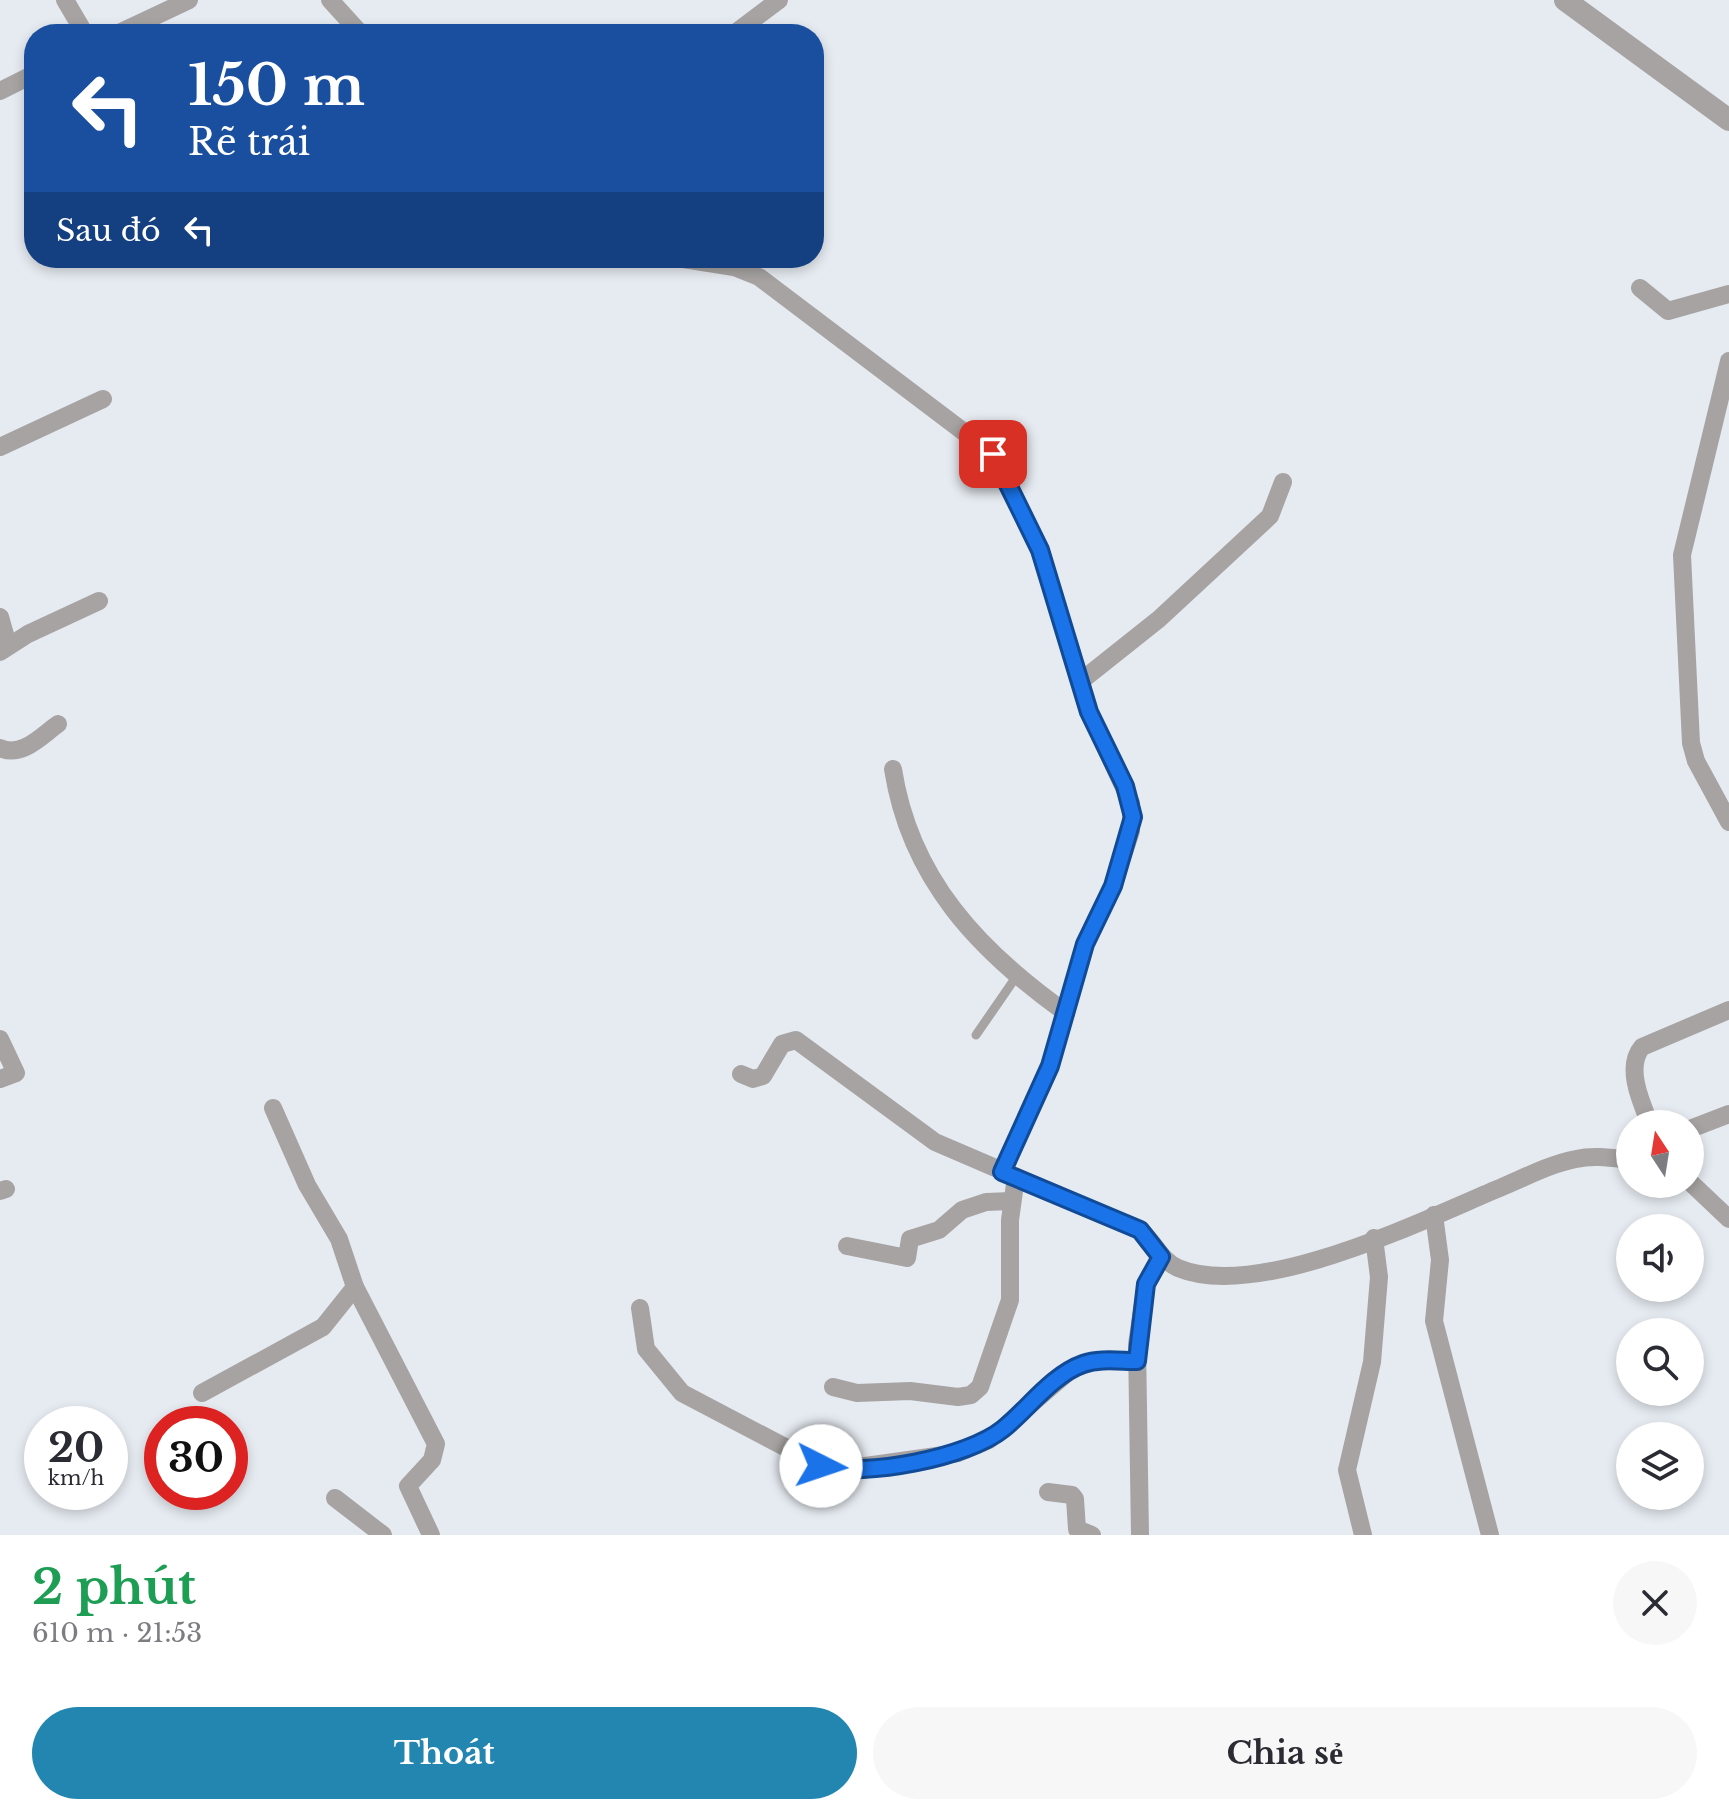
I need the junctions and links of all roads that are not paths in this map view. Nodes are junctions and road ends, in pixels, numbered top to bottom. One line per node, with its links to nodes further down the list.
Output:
1 (65, 0): 6 (street)
2 (189, 0): 7 (street)
3 (330, 0): 8 (street)
4 (779, 0): 9 (street)
5 (1565, 0): 12 (street)
6 (79, 24)
7 (138, 24)
8 (352, 24)
9 (747, 24)
10 (24, 78): 11 (street)
11 (1, 88)
12 (1729, 120)
13 (736, 268): 23 (street)
14 (1640, 288): 15 (street)
15 (1729, 294)
16 (1729, 361): 27 (street)
17 (103, 399): 18 (street)
18 (0, 447)
19 (1283, 482): 23 (street)
20 (99, 601): 22 (street)
21 (0, 617): 22 (street)
22 (4, 649)
23 (1081, 681): 30 (street)
24 (58, 724): 25 (street)
25 (0, 748)
26 (893, 769): 28 (street)
27 (1729, 822)
28 (1016, 977): 30 (street); 31 (lane)
29 (1729, 1010): 36 (street)
30 (1066, 1013): 40 (street)
31 (976, 1035)
32 (0, 1039): 34 (street)
33 (741, 1074): 40 (street)
34 (0, 1079)
35 (273, 1108): 48 (street)
36 (1645, 1110)
37 (1729, 1114): 38 (street)
38 (1704, 1124)
39 (1616, 1159): 43 (street)
40 (1009, 1174): 42 (street); 47 (street)
41 (1704, 1195): 44 (street)
42 (1011, 1201): 46 (street); 51 (street)
43 (1434, 1215): 45 (street); 60 (street)
44 (1729, 1219)
45 (1374, 1238): 47 (street); 59 (street)
46 (847, 1246)
47 (1161, 1257): 50 (street)
48 (355, 1287): 52 (street); 56 (street)
49 (640, 1308): 50 (street)
50 (1137, 1361): 58 (street)
51 (833, 1387)
52 (202, 1393)
53 (1048, 1492): 57 (street)
54 (335, 1498): 55 (street)
55 (383, 1535)
56 (431, 1535)
57 (1092, 1535)
58 (1140, 1535)
59 (1363, 1535)
60 (1490, 1535)

